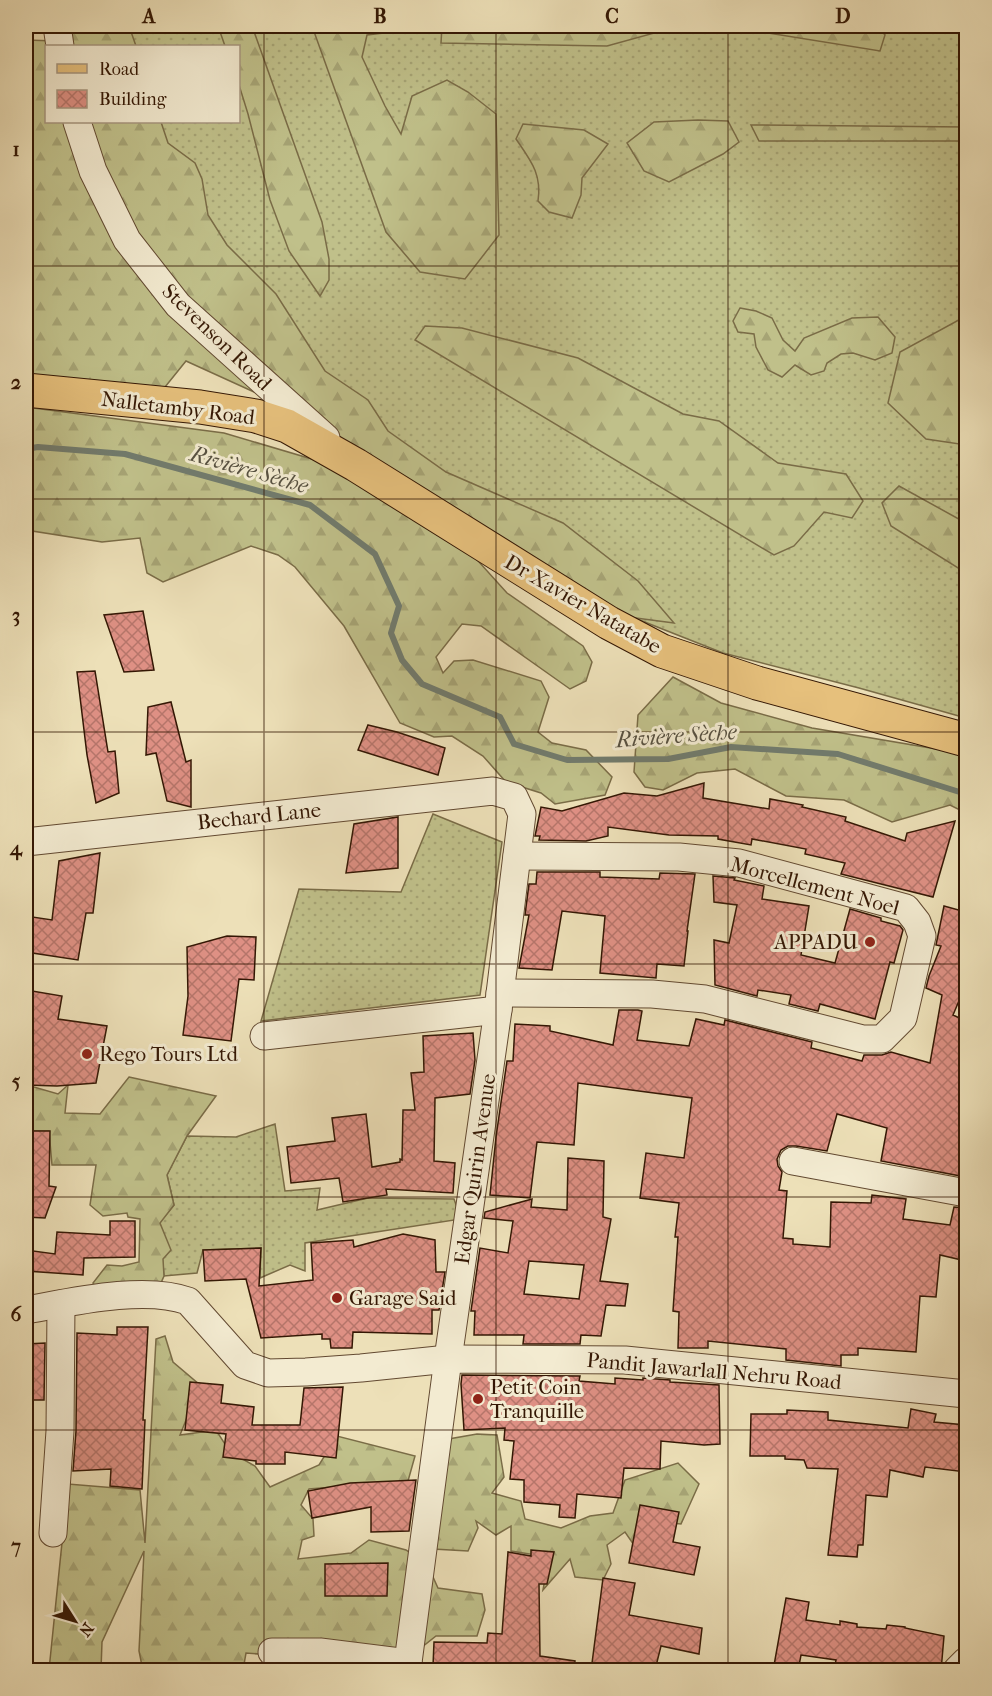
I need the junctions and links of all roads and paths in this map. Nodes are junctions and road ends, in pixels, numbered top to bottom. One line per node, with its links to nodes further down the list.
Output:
1 (57, 26): 2 (street)
2 (60, 45)
3 (77, 123): 5 (street, Stevenson Road)
4 (26, 390): 5 (main road, Nalletamby Road)
5 (356, 465): 6 (main road, Dr Xavier Natatabe)
6 (966, 740)
7 (493, 791): 8 (street, Bechard Lane); 9 (street, Edgar Quirin Avenue)
8 (26, 842)
9 (517, 856): 10 (street, Edgar Quirin Avenue); 10 (street, Morcellement Noel)
10 (499, 1001): 11 (street); 16 (street, Edgar Quirin Avenue)
11 (264, 1036)
12 (793, 1161): 13 (street)
13 (966, 1193)
14 (62, 1304): 15 (street, Pandit Jawarlall Nehru Road); 16 (street, Pandit Jawarlall Nehru Road); 18 (street)
15 (26, 1310)
16 (448, 1359): 17 (street, Pandit Jawarlall Nehru Road); 21 (street, Edgar Quirin Avenue)
17 (966, 1394)
18 (53, 1533)
19 (272, 1652): 21 (street)
20 (966, 1661): 22 (street)
21 (407, 1667)
22 (957, 1671)

